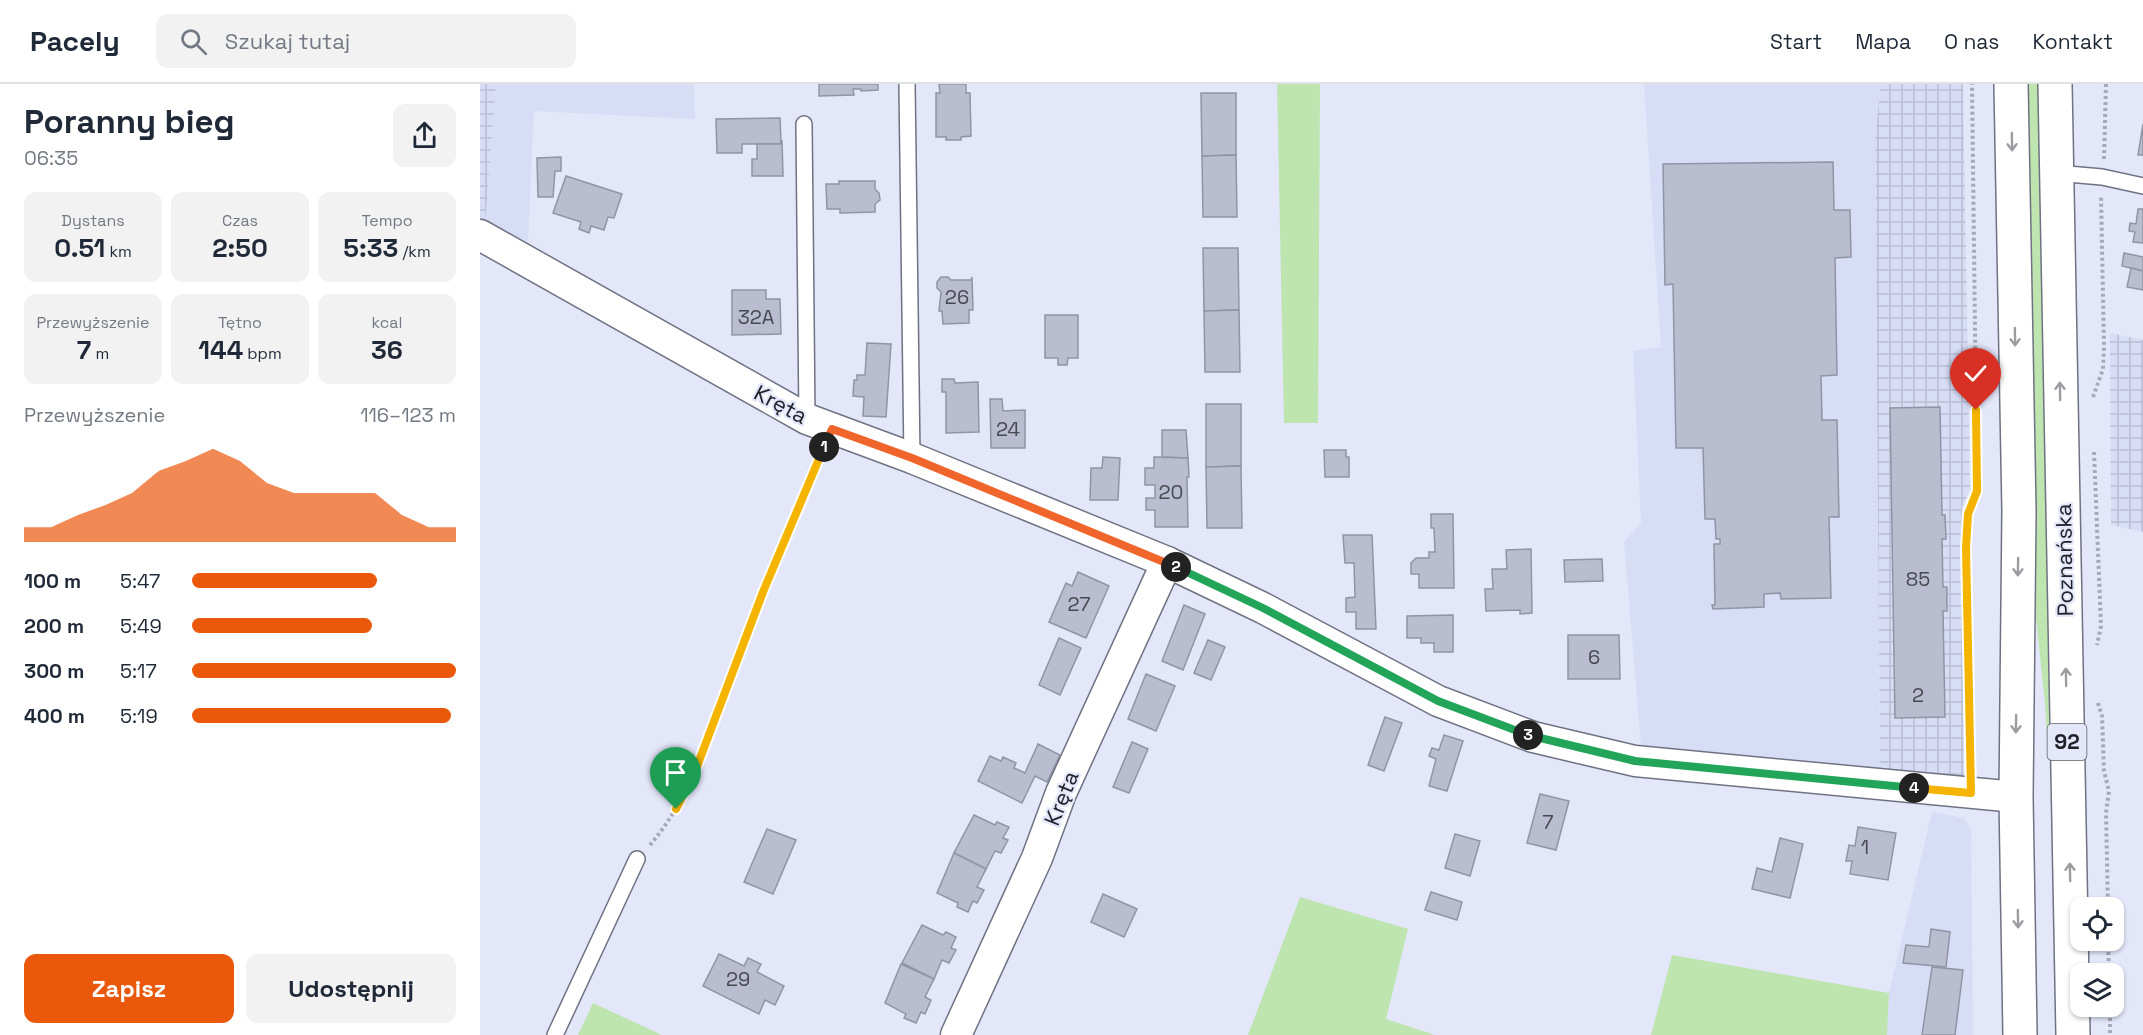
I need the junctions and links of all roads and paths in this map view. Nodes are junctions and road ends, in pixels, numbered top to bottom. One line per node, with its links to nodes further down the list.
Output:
1 (907, 84): 14 (lane)
2 (1972, 84): 18 (path)
3 (2011, 84): 19 (main road, Poznańska / 92, one-way to 19)
4 (2055, 84): 7 (main road, Poznańska / 92)
5 (2106, 84): 8 (path)
6 (804, 124): 12 (lane)
7 (2056, 173): 8 (lane); 26 (main road, Poznańska / 92, one-way to 7)
8 (2102, 177): 9 (lane); 11 (path)
9 (2143, 186)
10 (480, 235): 12 (street, Kręta)
11 (2093, 407)
12 (819, 424): 14 (street, Kręta); 20 (path)
13 (2094, 441): 16 (path)
14 (912, 458): 15 (street, Kręta)
15 (1167, 562): 18 (street, Kręta); 24 (street, Kręta)
16 (2096, 647)
17 (2096, 698): 21 (path)
18 (1971, 793): 19 (street, Kręta)
19 (2016, 797): 25 (main road, Poznańska / 92, one-way to 25)
20 (637, 859): 23 (lane)
21 (2108, 897)
22 (2110, 1017): 27 (path)
23 (555, 1035)
24 (956, 1035)
25 (2020, 1035)
26 (2073, 1035)
27 (2110, 1035)

